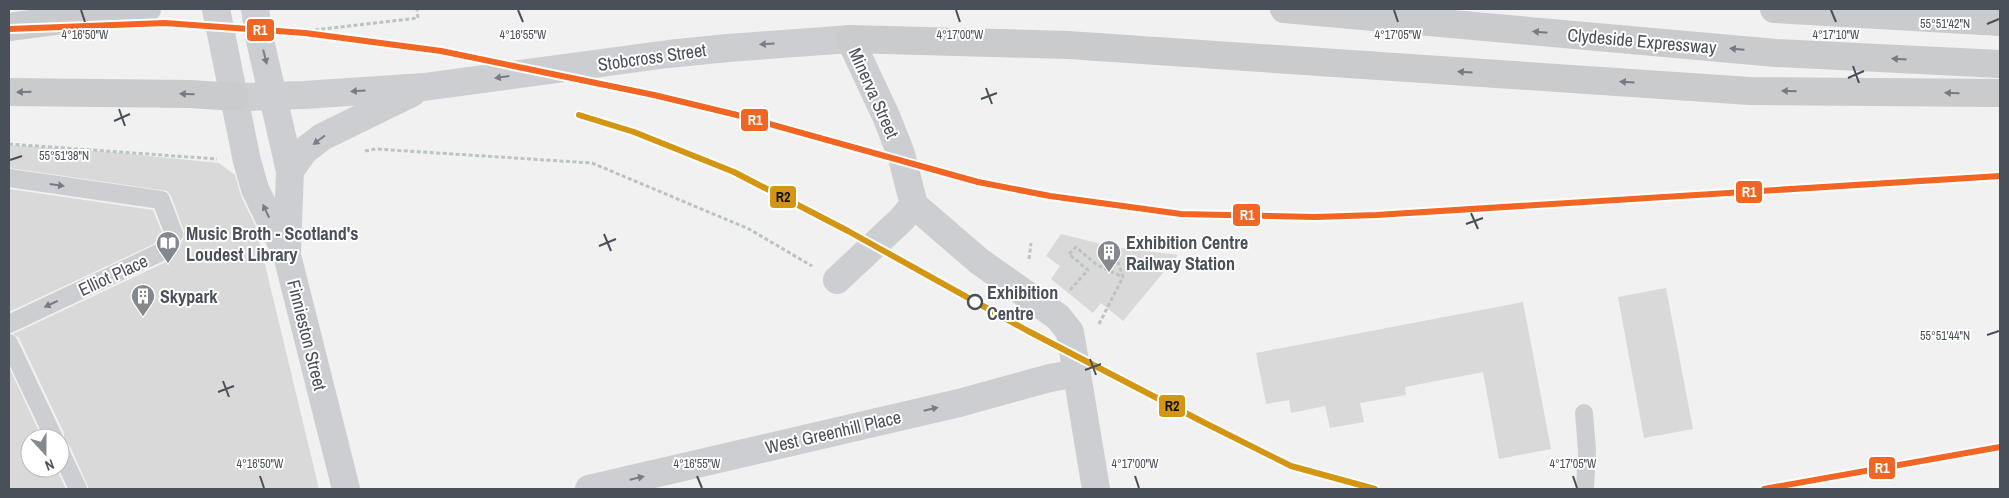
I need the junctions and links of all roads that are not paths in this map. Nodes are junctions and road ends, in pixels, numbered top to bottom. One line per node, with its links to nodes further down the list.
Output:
1 (147, 9): 7 (main road)
2 (216, 9): 14 (street, Finnieston Street)
3 (255, 9): 13 (street, one-way to 13)
4 (1284, 9): 9 (main road, Clydeside Expressway, one-way to 4)
5 (1774, 9): 6 (main road)
6 (2000, 22)
7 (9, 27)
8 (850, 39): 10 (street, Stobcross Street, one-way to 10); 12 (main road, one-way to 8); 17 (street, Minerva Street)
9 (2000, 64)
10 (424, 87): 13 (street, Stobcross Street, one-way to 13); 15 (street, Stobcross Street, one-way to 15)
11 (9, 92): 14 (main road, one-way to 11)
12 (2000, 93)
13 (274, 95): 14 (street, Stobcross Street); 15 (street)
14 (235, 97): 18 (street, Finnieston Street, one-way to 14)
15 (290, 171): 18 (street)
16 (9, 178): 20 (lane, Elliot Place, one-way to 20)
17 (908, 212): 19 (street); 22 (street)
18 (287, 255): 27 (street, Finnieston Street)
19 (839, 278)
20 (9, 324)
21 (9, 343): 24 (lane)
22 (1077, 373): 28 (street, West Greenhill Place, one-way to 22); 29 (street)
23 (1584, 413): 30 (lane)
24 (49, 428)
25 (70, 472): 26 (lane)
26 (78, 489)
27 (346, 489)
28 (589, 489)
29 (1096, 489)
30 (1584, 489)

